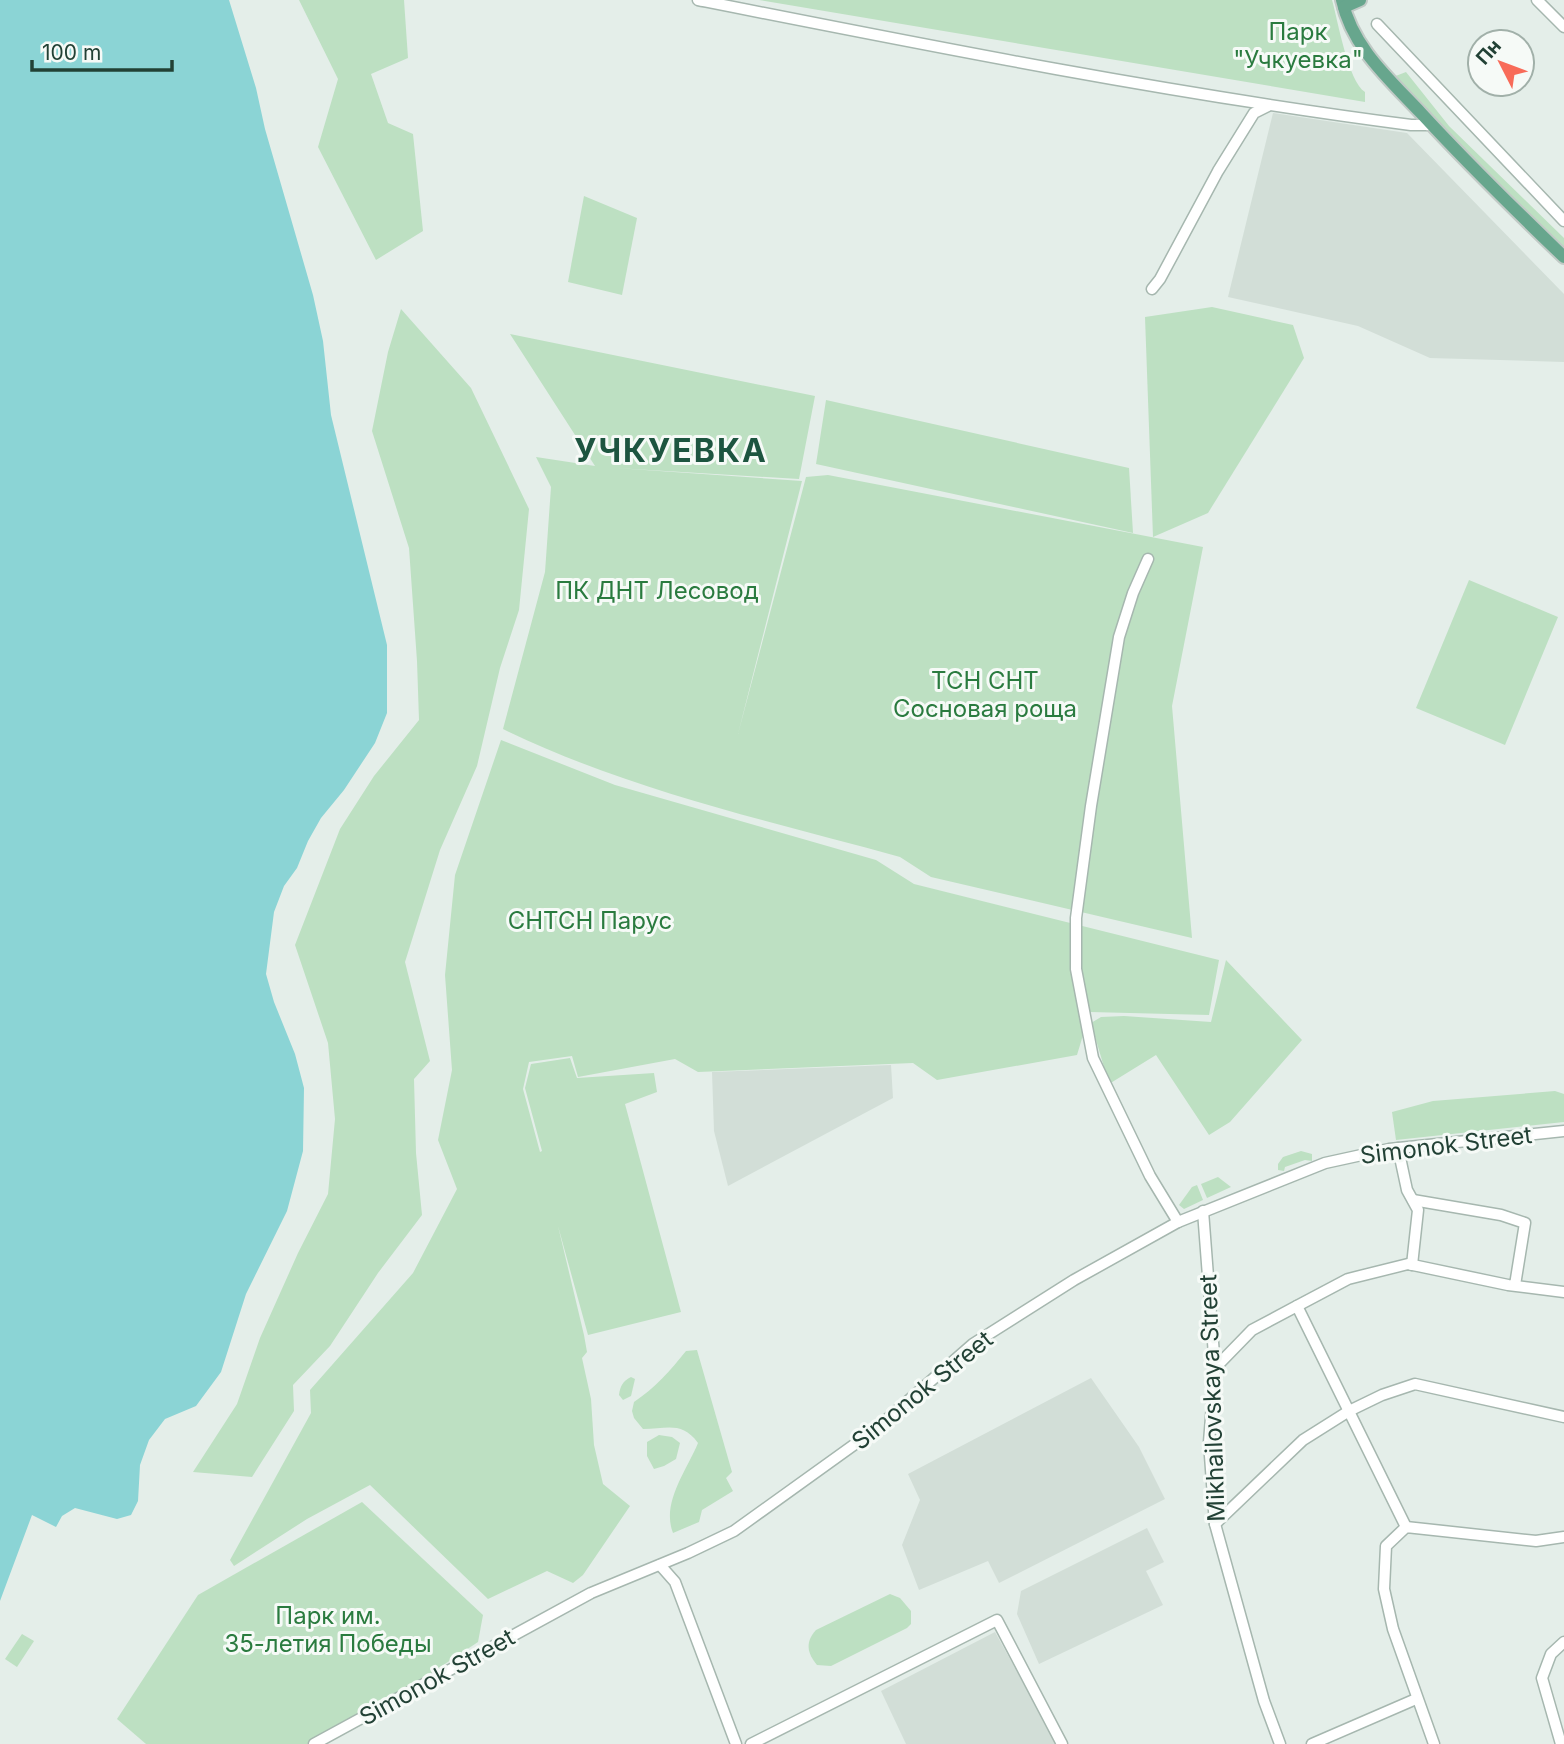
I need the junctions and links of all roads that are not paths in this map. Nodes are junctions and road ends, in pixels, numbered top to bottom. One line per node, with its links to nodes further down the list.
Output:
1 (698, 0): 7 (street)
2 (1360, 0): 4 (main road)
3 (1537, 0): 6 (street)
4 (1343, 4): 8 (main road)
5 (1377, 24): 9 (street)
6 (1564, 27)
7 (1268, 106): 8 (street); 11 (street)
8 (1432, 125): 10 (main road)
9 (1564, 221)
10 (1564, 256)
11 (1152, 289)
12 (1148, 559): 17 (street)
13 (1564, 1131): 14 (street, Simonok Street)
14 (1398, 1148): 15 (street); 16 (street, Simonok Street)
15 (1413, 1200): 18 (street); 19 (street)
16 (1203, 1211): 17 (street, Simonok Street); 22 (street, Mikhailovskaya Street)
17 (1178, 1222): 28 (street, Simonok Street)
18 (1412, 1265): 19 (street); 21 (street)
19 (1515, 1285): 20 (street)
20 (1564, 1292)
21 (1297, 1306): 22 (street); 23 (street)
22 (1215, 1368): 25 (street, Mikhailovskaya Street)
23 (1349, 1411): 24 (street); 25 (street); 26 (street)
24 (1564, 1416)
25 (1215, 1524): 35 (street, Mikhailovskaya Street)
26 (1406, 1527): 27 (street); 30 (street)
27 (1564, 1537)
28 (660, 1565): 31 (street, Simonok Street); 32 (street)
29 (1564, 1642): 38 (street)
30 (1416, 1699): 36 (street); 37 (street)
31 (314, 1744)
32 (736, 1744)
33 (751, 1744): 34 (street)
34 (1062, 1744)
35 (1280, 1744)
36 (1312, 1744)
37 (1434, 1744)
38 (1561, 1744)

